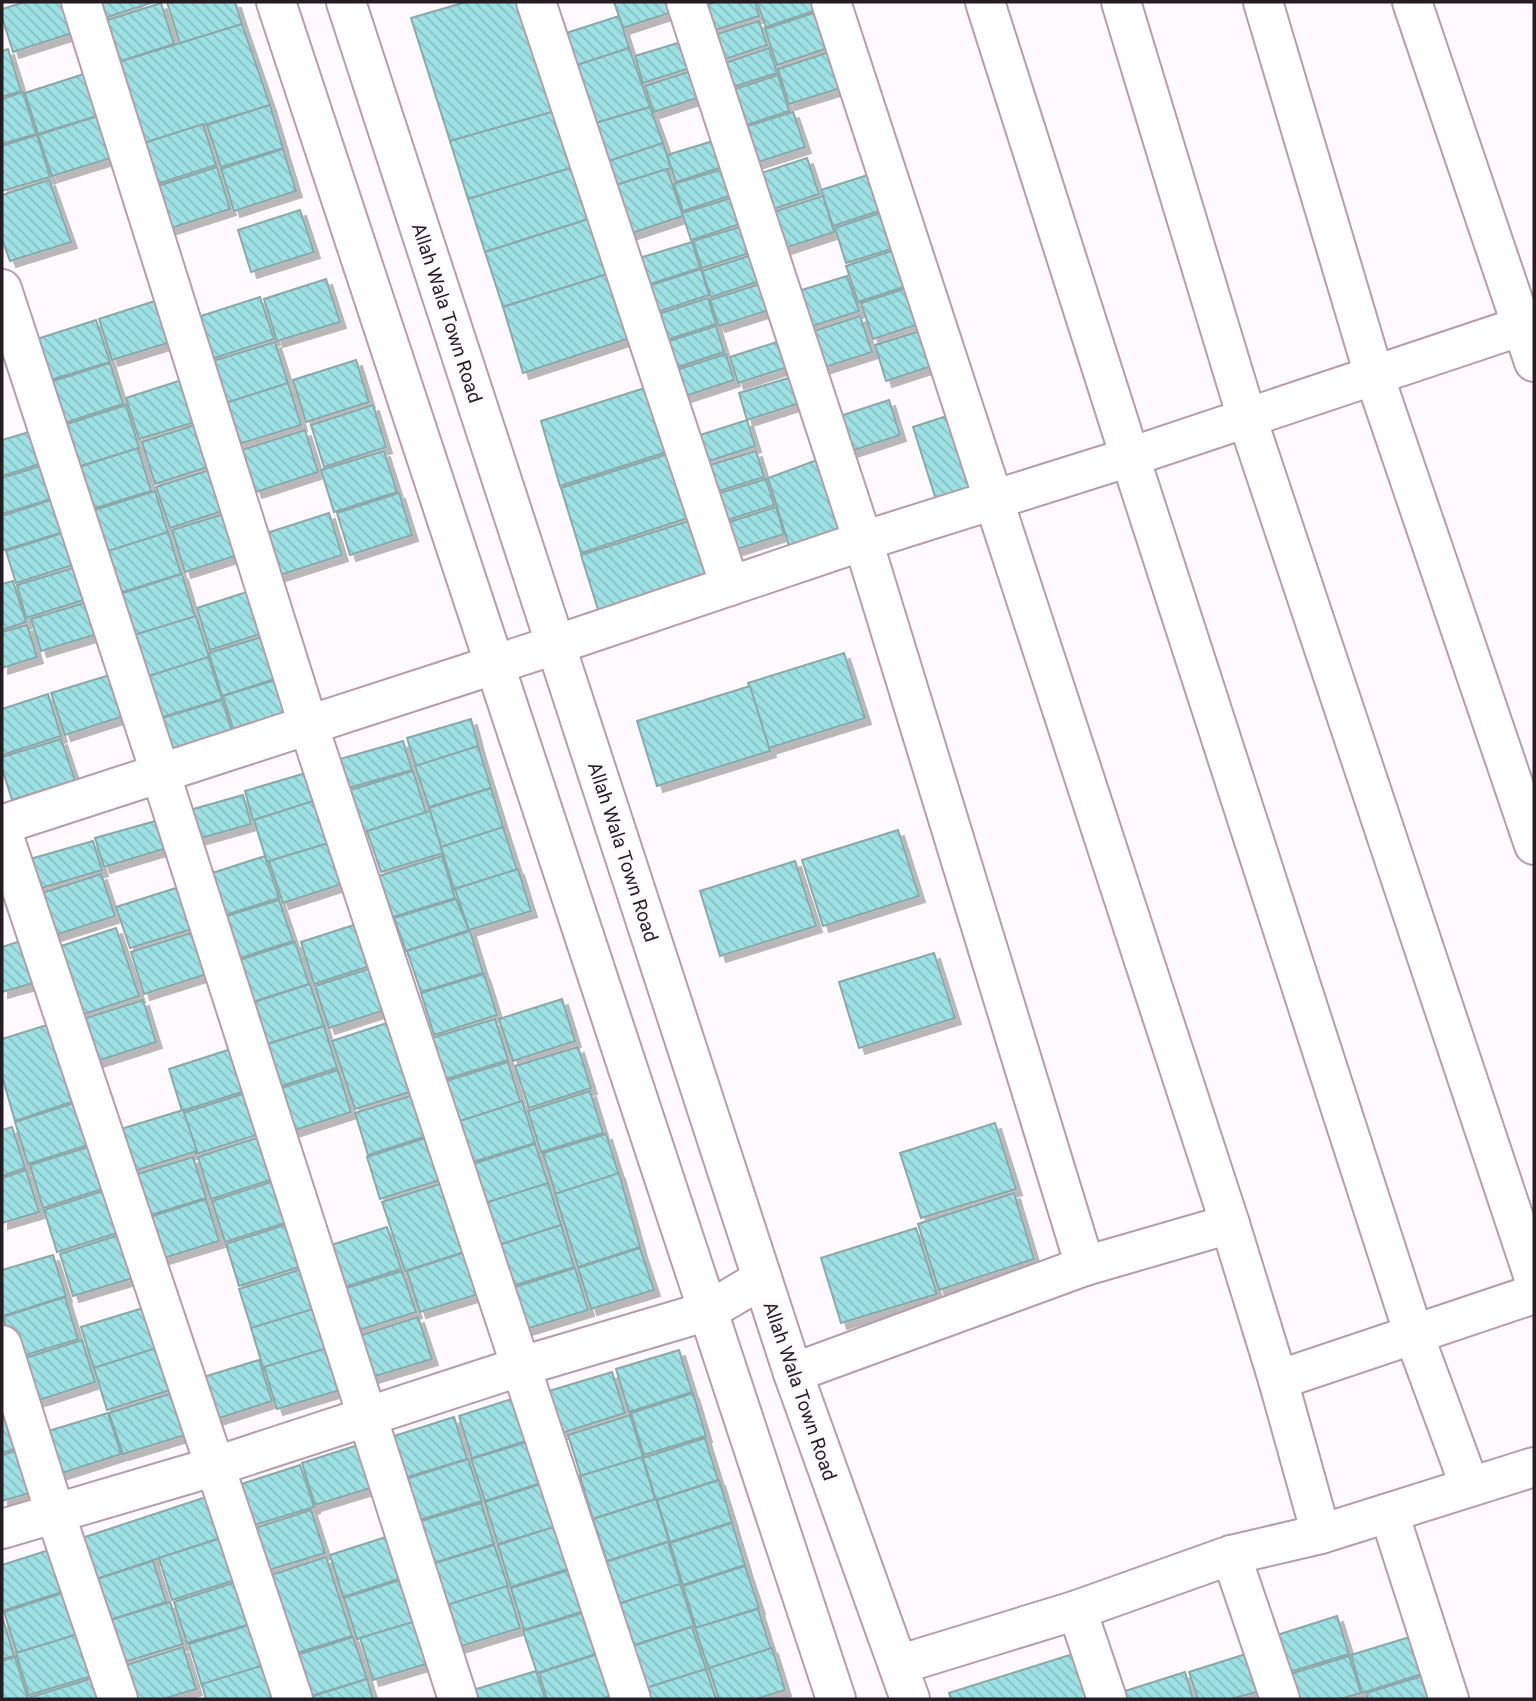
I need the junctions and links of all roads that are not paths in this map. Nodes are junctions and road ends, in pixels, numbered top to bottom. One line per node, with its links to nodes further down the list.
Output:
1 (81, 2): 22 (street)
2 (276, 2): 21 (street)
3 (346, 2): 20 (street, Allah Wala Town Road)
4 (536, 2): 19 (street)
5 (686, 2): 18 (street)
6 (831, 2): 17 (street)
7 (985, 2): 16 (street)
8 (1121, 2): 15 (street)
9 (1262, 2): 14 (street)
10 (1412, 2): 12 (street)
11 (2, 289): 23 (street)
12 (1522, 326): 13 (street); 14 (street)
13 (1534, 362)
14 (1374, 375): 15 (street); 25 (street)
15 (1247, 418): 16 (street); 28 (street)
16 (1130, 457): 17 (street); 32 (street)
17 (995, 501): 18 (street); 26 (street)
18 (863, 541): 19 (street); 27 (street)
19 (730, 586): 20 (street)
20 (555, 645): 21 (street); 29 (street, Allah Wala Town Road)
21 (495, 664): 22 (street); 31 (street)
22 (308, 724): 23 (street); 34 (street)
23 (160, 772): 24 (street); 37 (street)
24 (3, 822): 38 (street)
25 (1534, 845)
26 (1230, 1224): 27 (street); 36 (street)
27 (1085, 1266): 35 (street)
28 (1534, 1278)
29 (762, 1279): 31 (street); 35 (street, Allah Wala Town Road)
30 (1534, 1294): 32 (street)
31 (708, 1311): 34 (street); 52 (street)
32 (1414, 1335): 36 (street); 40 (street)
33 (2, 1345): 41 (street)
34 (522, 1366): 37 (street); 51 (street)
35 (793, 1373): 47 (street, Allah Wala Town Road)
36 (1278, 1380): 44 (street)
37 (366, 1417): 38 (street); 50 (street)
38 (216, 1466): 41 (street); 49 (street)
39 (1534, 1467): 40 (street)
40 (1470, 1487): 42 (street)
41 (55, 1513): 43 (street); 48 (street)
42 (1389, 1513): 44 (street); 55 (street)
43 (2, 1529)
44 (1321, 1534): 45 (street)
45 (1231, 1555): 46 (street); 54 (street)
46 (1077, 1610): 47 (street); 53 (street)
47 (904, 1682)
48 (118, 1699)
49 (293, 1699)
50 (458, 1699)
51 (631, 1699)
52 (836, 1699)
53 (1107, 1699)
54 (1280, 1699)
55 (1449, 1699)

